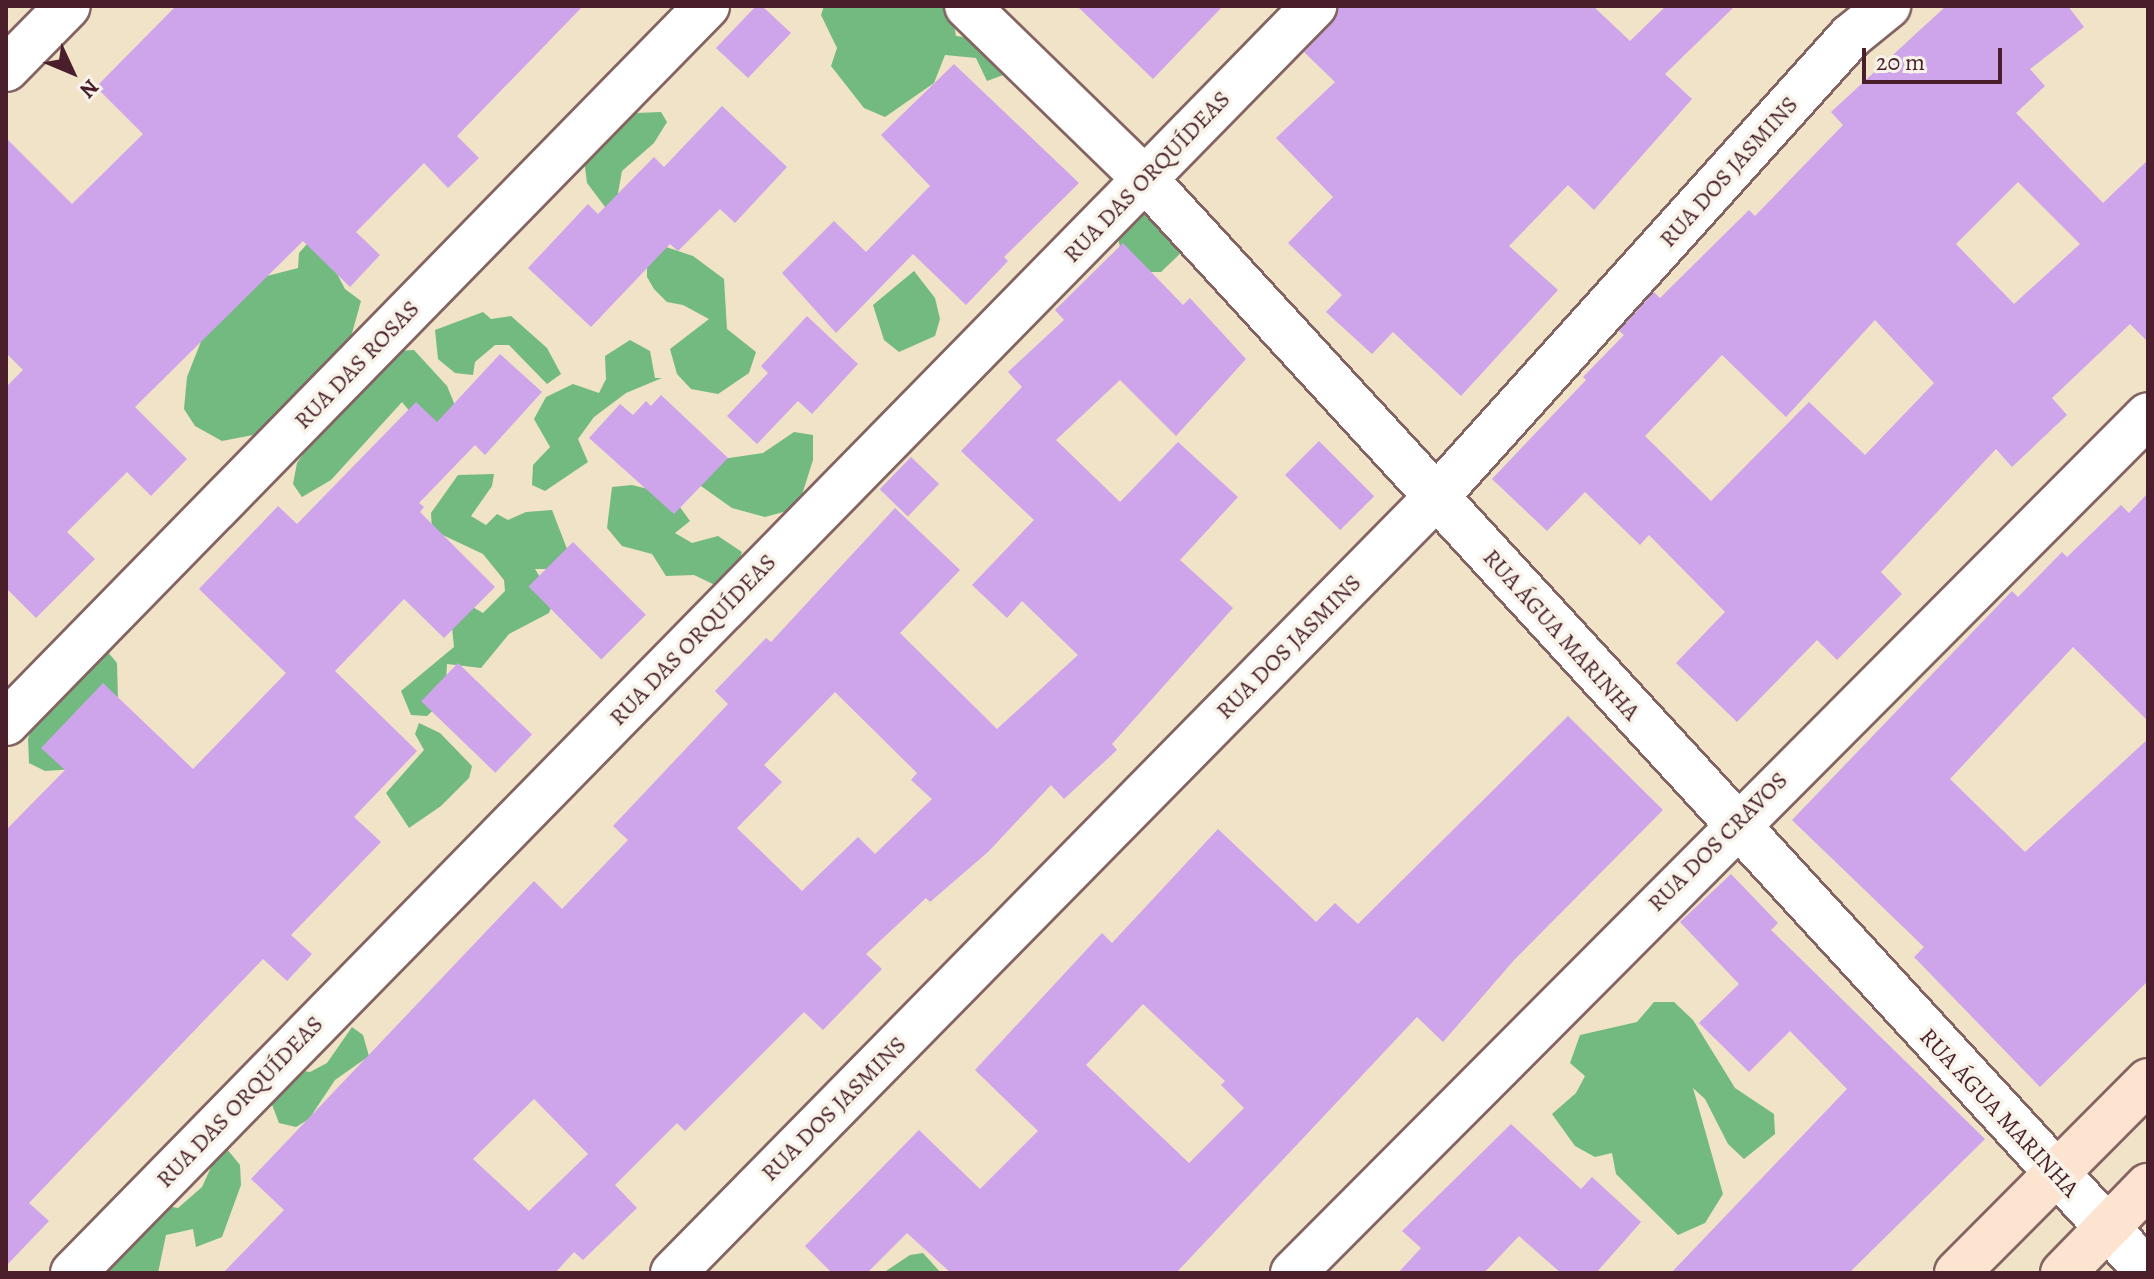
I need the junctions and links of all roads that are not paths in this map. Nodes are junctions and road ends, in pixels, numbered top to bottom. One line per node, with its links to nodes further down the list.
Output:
1 (68, 6): 6 (street)
2 (707, 6): 10 (street, RUA DAS ROSAS)
3 (967, 6): 7 (street, RUA ÁGUA MARINHA)
4 (1314, 6): 7 (street, RUA DAS ORQUÍDEAS)
5 (1888, 6): 9 (street, RUA DOS JASMINS)
6 (6, 69)
7 (1145, 179): 9 (street, RUA ÁGUA MARINHA); 17 (street, RUA DAS ORQUÍDEAS)
8 (2148, 415): 11 (street, RUA DOS CRAVOS)
9 (1436, 497): 11 (street, RUA ÁGUA MARINHA); 18 (street, RUA DOS JASMINS)
10 (6, 723)
11 (1734, 826): 13 (street, RUA ÁGUA MARINHA); 19 (street, RUA DOS CRAVOS)
12 (2148, 1081): 13 (main road)
13 (2055, 1173): 15 (street, RUA ÁGUA MARINHA); 20 (main road)
14 (2148, 1186): 15 (main road)
15 (2108, 1227): 16 (street, RUA ÁGUA MARINHA); 21 (main road)
16 (2148, 1272)
17 (73, 1273)
18 (673, 1273)
19 (1293, 1273)
20 (1957, 1273)
21 (2063, 1273)

